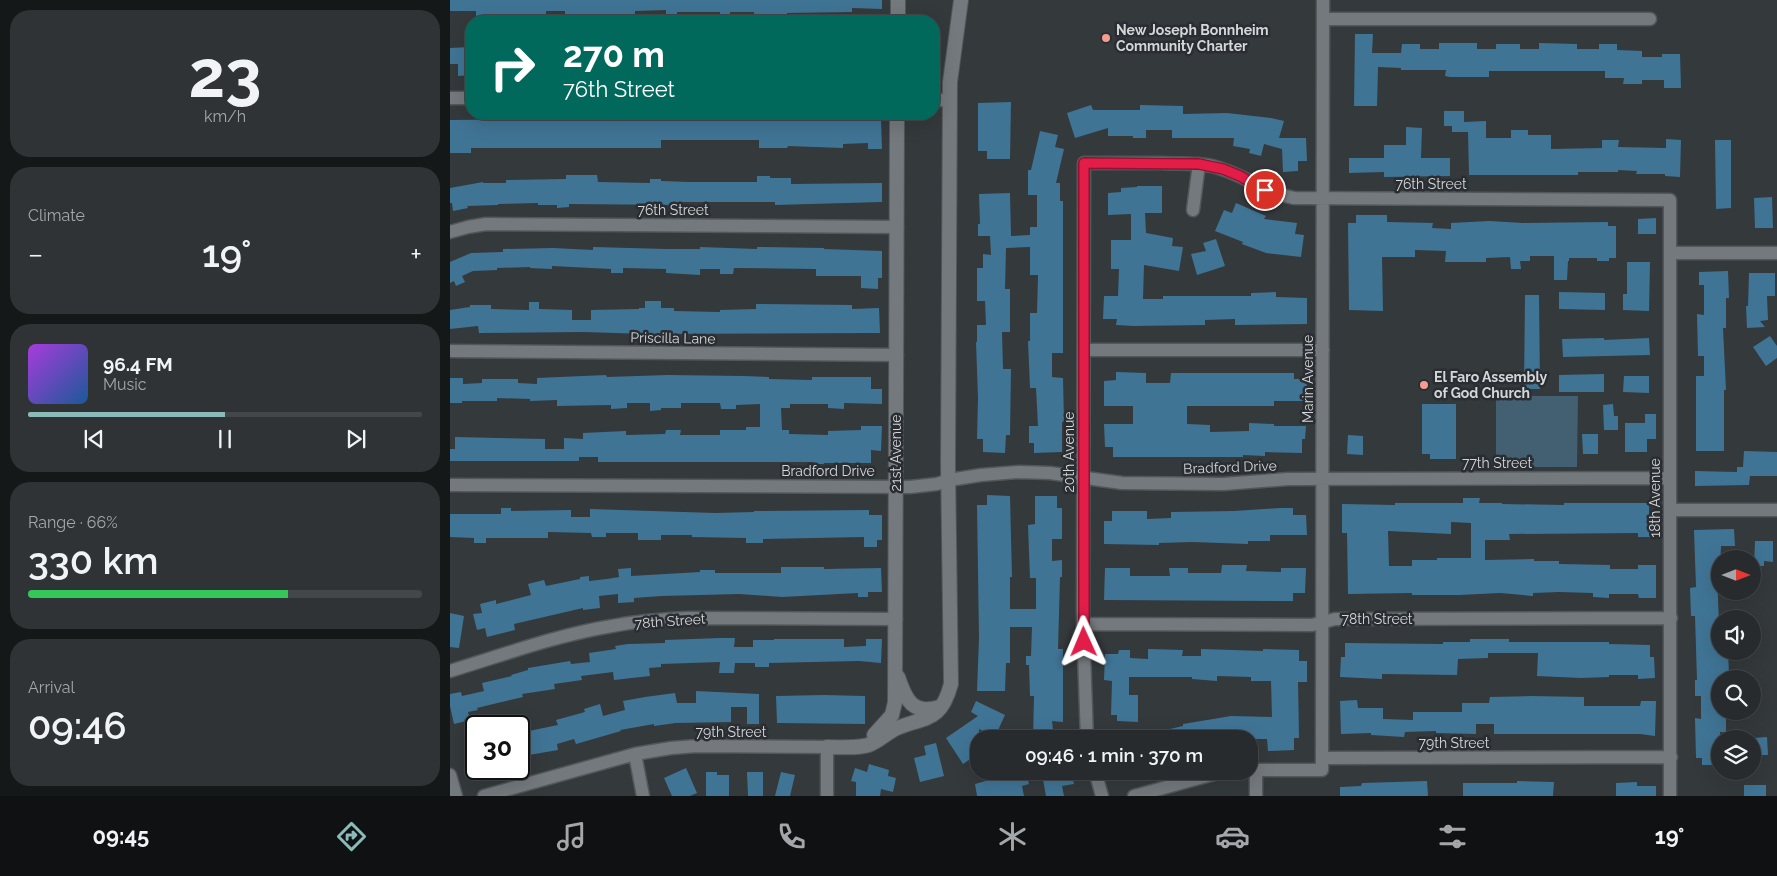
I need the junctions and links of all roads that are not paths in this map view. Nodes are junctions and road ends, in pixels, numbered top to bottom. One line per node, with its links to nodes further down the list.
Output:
1 (898, 0): 4 (street)
2 (962, 0): 10 (street)
3 (1323, 0): 5 (street, Marin Avenue)
4 (898, 15)
5 (1323, 19): 6 (street); 14 (street, Marin Avenue)
6 (1650, 19)
7 (450, 98): 8 (street)
8 (465, 98)
9 (940, 100): 10 (street)
10 (950, 100): 28 (street)
11 (897, 120): 17 (street, 21st Avenue)
12 (1199, 164): 13 (street, 76th Street); 14 (street, 76th Street); 16 (street)
13 (1084, 166): 21 (street, 20th Avenue)
14 (1323, 199): 15 (street, 76th Street); 22 (street, Marin Avenue)
15 (1670, 200): 19 (street, 18th Avenue)
16 (1193, 210)
17 (897, 227): 18 (street, 76th Street); 24 (street, 21st Avenue)
18 (450, 232)
19 (1670, 253): 20 (street); 26 (street, 18th Avenue)
20 (1777, 253)
21 (1084, 350): 22 (street); 25 (street, 20th Avenue)
22 (1323, 350): 27 (street, Marin Avenue)
23 (450, 351): 24 (street, Priscilla Lane)
24 (897, 355): 30 (street, 21st Avenue)
25 (1084, 477): 27 (street, Bradford Drive); 28 (street, Bradford Drive); 36 (street, 20th Avenue)
26 (1670, 478): 27 (street, 77th Street); 31 (street, 18th Avenue)
27 (1323, 479): 35 (street, Marin Avenue)
28 (948, 480): 30 (street, Bradford Drive); 39 (street)
29 (450, 485): 30 (street, Bradford Drive)
30 (896, 486): 34 (street, 21st Avenue)
31 (1670, 510): 32 (street); 33 (street, 18th Avenue)
32 (1777, 510)
33 (1671, 618): 35 (street, 78th Street); 44 (street, 18th Avenue)
34 (896, 619): 37 (street, 21st Avenue); 38 (street, 78th Street)
35 (1323, 622): 36 (street, 78th Street); 45 (street, Marin Avenue)
36 (1083, 624): 40 (street, 20th Avenue)
37 (896, 670): 39 (street); 41 (street, 21st Avenue)
38 (450, 671)
39 (942, 707): 41 (street)
40 (1087, 730)
41 (859, 746): 42 (street)
42 (828, 747): 43 (street, 79th Street); 54 (street)
43 (635, 754): 52 (street, 79th Street); 53 (street)
44 (1671, 757): 45 (street, 79th Street); 58 (street, 18th Avenue)
45 (1322, 758): 46 (street)
46 (1258, 770)
47 (450, 774): 51 (street)
48 (1098, 780): 55 (street)
49 (1193, 780): 56 (street)
50 (1254, 780): 57 (street)
51 (456, 796)
52 (484, 796)
53 (643, 796)
54 (827, 796)
55 (1102, 796)
56 (1134, 796)
57 (1256, 796)
58 (1670, 796)

